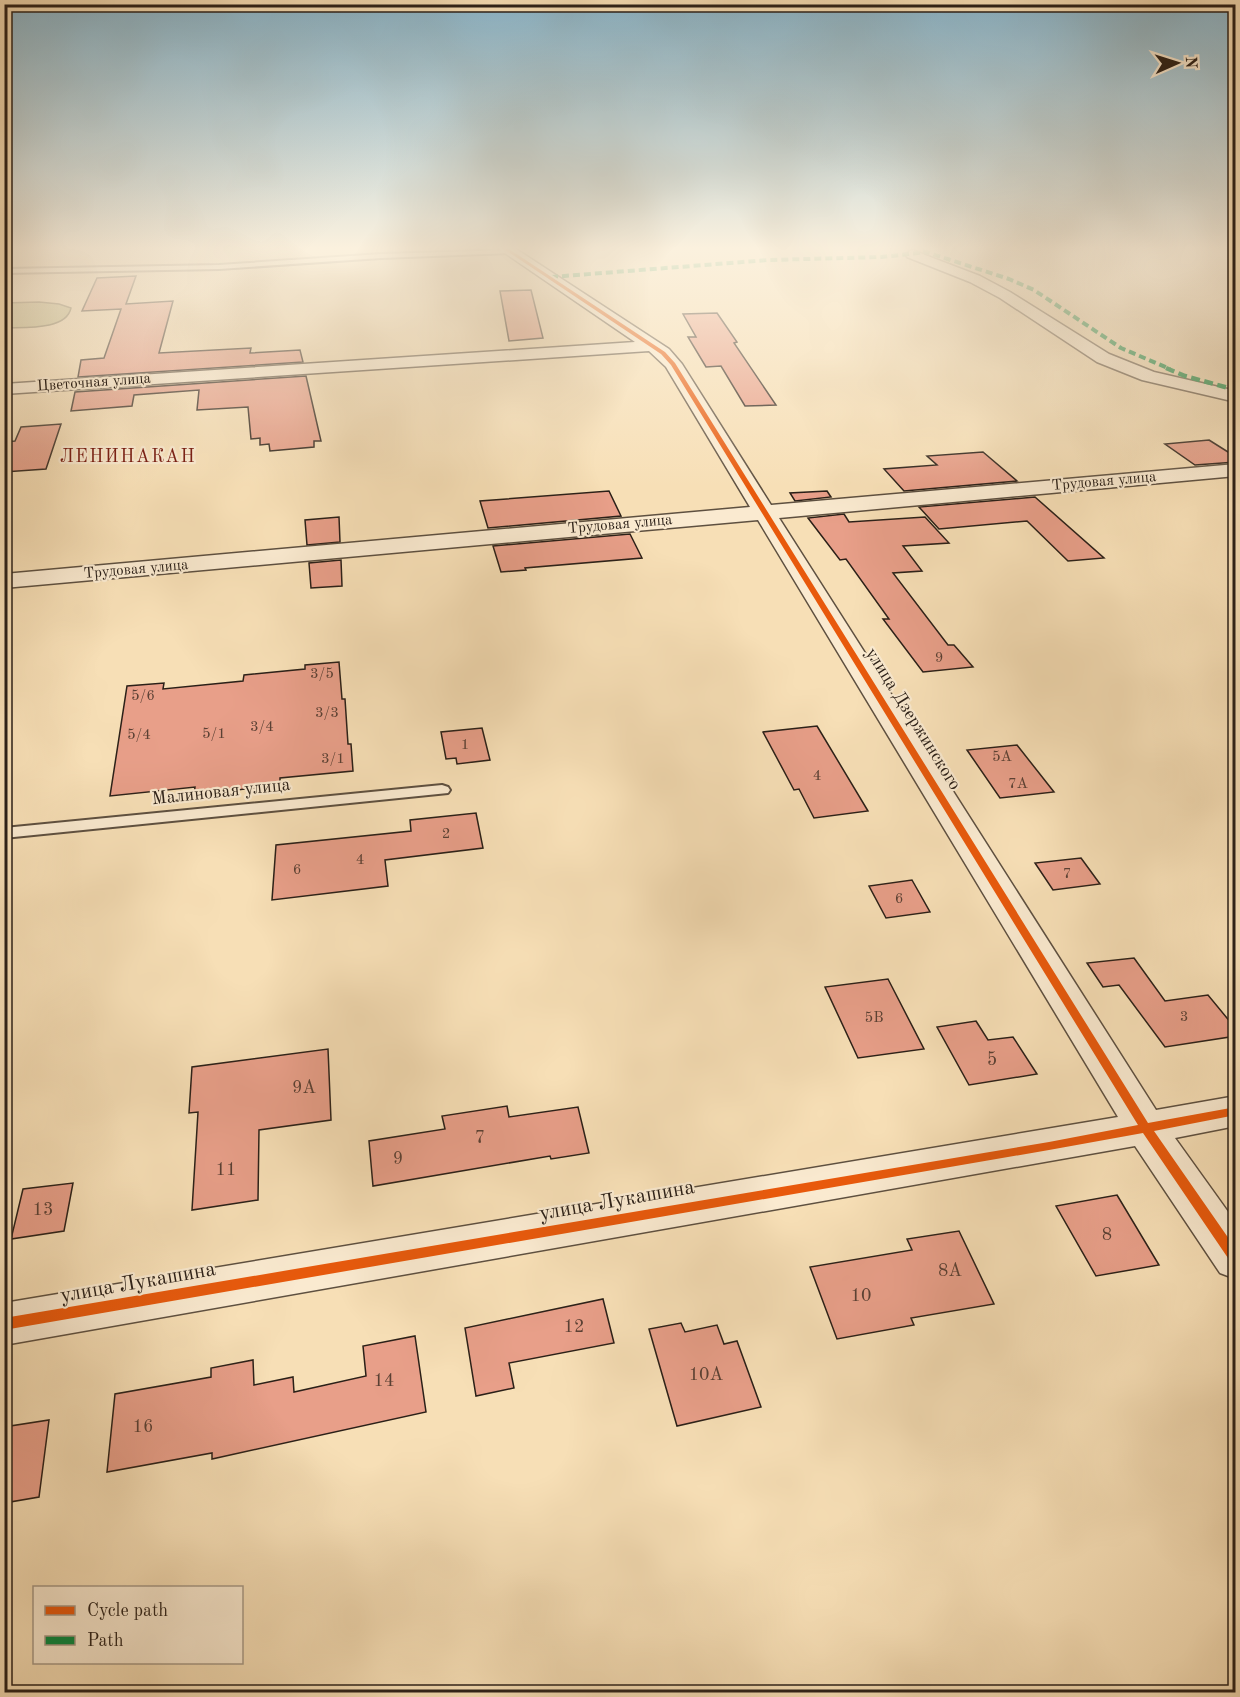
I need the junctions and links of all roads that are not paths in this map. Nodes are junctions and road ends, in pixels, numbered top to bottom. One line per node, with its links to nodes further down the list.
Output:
1 (624, 328): 3 (street, улица Дзержинского)
2 (1057, 328): 5 (street)
3 (651, 346): 4 (street, Цветочная улица); 7 (street, улица Дзержинского)
4 (4, 389)
5 (1236, 397)
6 (1236, 470): 7 (street, Трудовая улица)
7 (766, 512): 8 (street, Трудовая улица); 12 (street, улица Дзержинского)
8 (4, 582)
9 (442, 790): 10 (lane, Малиновая улица)
10 (4, 833)
11 (1236, 1111): 12 (street, улица Лукашина)
12 (1145, 1128): 13 (street, улица Дзержинского); 14 (street, улица Лукашина)
13 (1236, 1260)
14 (4, 1324)

